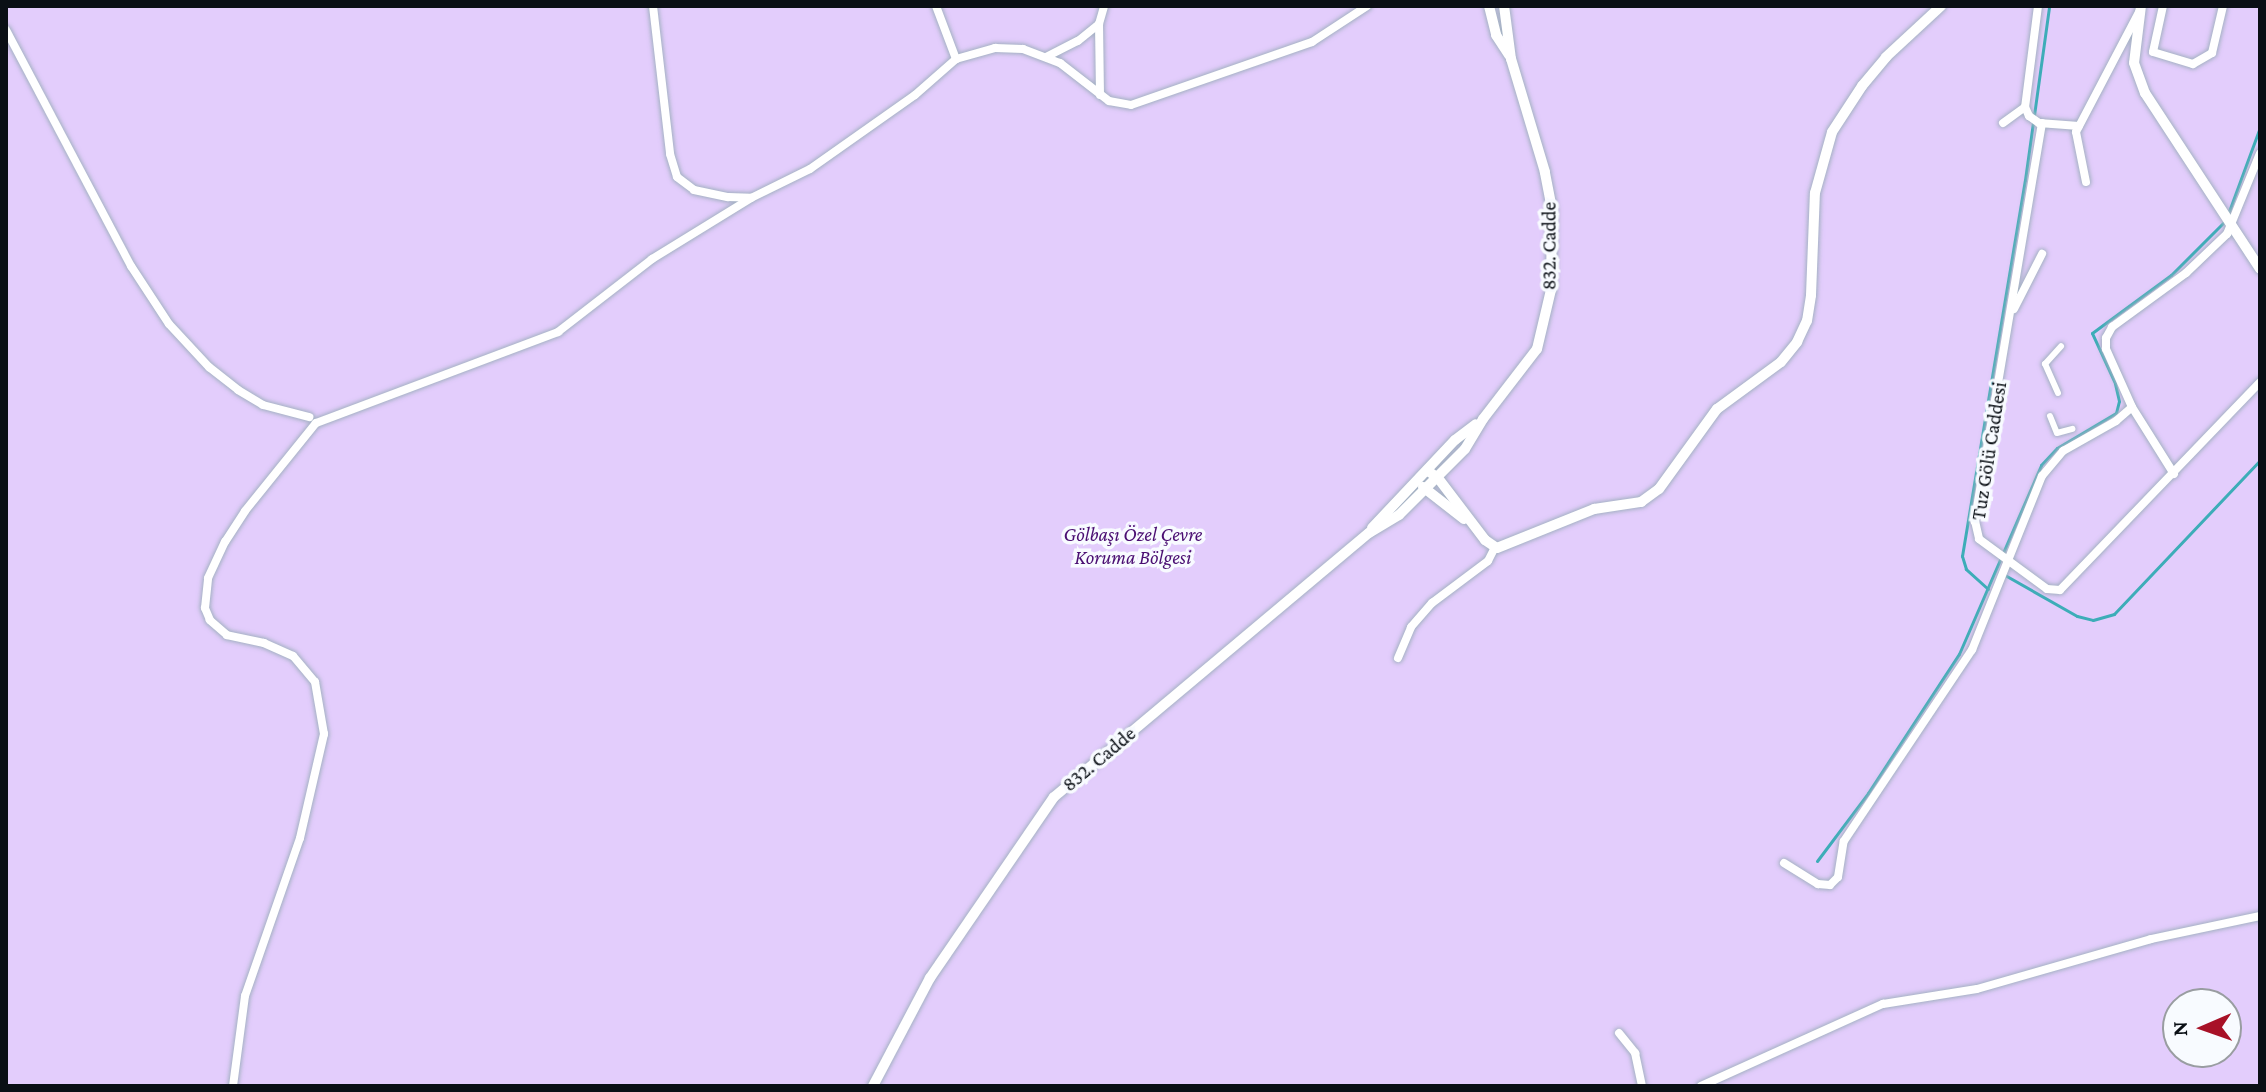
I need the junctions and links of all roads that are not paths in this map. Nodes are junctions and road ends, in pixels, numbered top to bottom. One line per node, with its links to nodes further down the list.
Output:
1 (653, 6): 23 (street)
2 (936, 6): 15 (street)
3 (1104, 6): 12 (street)
4 (1367, 6): 17 (street)
5 (1489, 6): 16 (street, 832. Cadde)
6 (1504, 6): 16 (street, 832. Cadde)
7 (1941, 6): 43 (street)
8 (2038, 6): 18 (street, Tuz Gölü Caddesi)
9 (2163, 6): 10 (street)
10 (2223, 6)
11 (2140, 8): 20 (street); 24 (street)
12 (1099, 24): 14 (street); 17 (street)
13 (6, 30): 33 (street)
14 (1046, 57): 15 (street); 17 (street)
15 (956, 59): 23 (street)
16 (1511, 59): 34 (street, 832. Cadde)
17 (1101, 96)
18 (2033, 117): 19 (street); 20 (street); 27 (street, Tuz Gölü Caddesi)
19 (2003, 123)
20 (2079, 126): 22 (street)
21 (2260, 153): 24 (street)
22 (2086, 182)
23 (751, 198): 49 (street)
24 (2227, 221): 26 (street); 31 (street)
25 (2042, 254): 27 (street)
26 (2260, 269)
27 (2010, 317): 44 (street, Tuz Gölü Caddesi)
28 (2061, 346): 30 (street)
29 (2260, 382): 37 (street, Tuz Gölü Caddesi)
30 (2058, 393)
31 (2132, 407): 37 (street); 44 (street)
32 (2050, 416): 35 (street)
33 (309, 417)
34 (1483, 419): 36 (street, 832. Cadde); 38 (street, 832. Cadde)
35 (2072, 429)
36 (1428, 471): 38 (street); 39 (street, 832. Cadde)
37 (2174, 474): 44 (street, Tuz Gölü Caddesi)
38 (1438, 478): 40 (street, 832. Cadde); 41 (street)
39 (1420, 480): 40 (street); 42 (street, 832. Cadde)
40 (1425, 491): 41 (street); 42 (street, 832. Cadde)
41 (1472, 525): 43 (street)
42 (1369, 533): 50 (street, 832. Cadde)
43 (1495, 547): 45 (street)
44 (2002, 564): 46 (street)
45 (1398, 658)
46 (1784, 863)
47 (2260, 916): 52 (street)
48 (1619, 1033): 51 (street)
49 (233, 1086)
50 (873, 1086)
51 (1642, 1086)
52 (1701, 1086)

